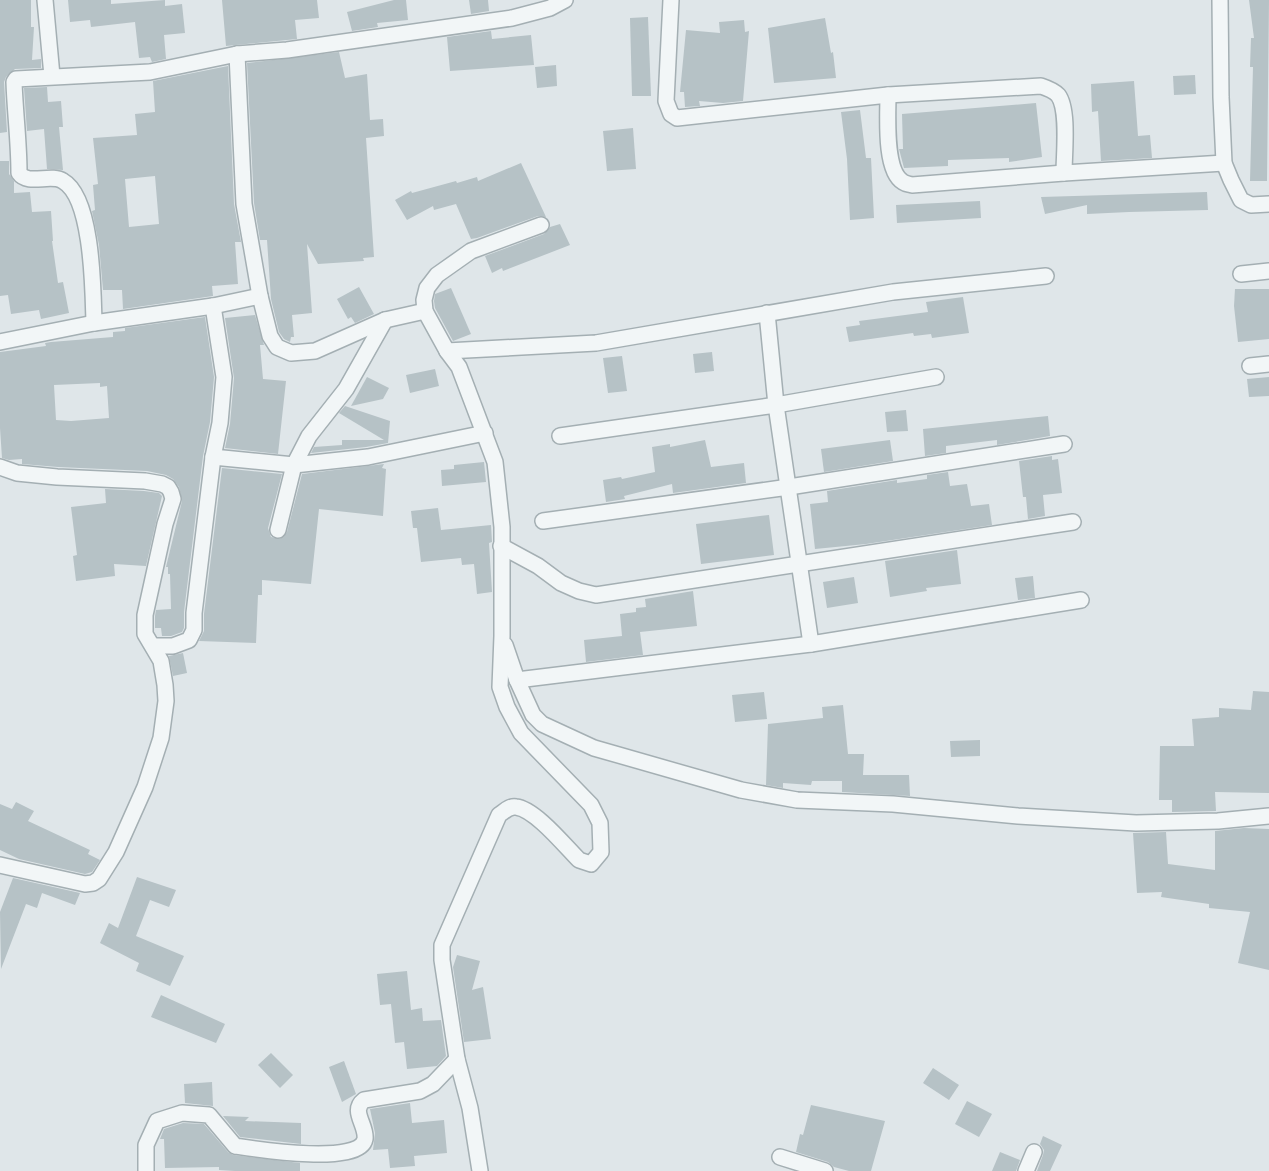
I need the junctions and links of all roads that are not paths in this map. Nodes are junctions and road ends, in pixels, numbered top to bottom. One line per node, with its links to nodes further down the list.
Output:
1 (45, 0): 6 (street)
2 (565, 0): 5 (street)
3 (671, 0): 7 (street)
4 (1220, 0): 8 (street)
5 (237, 54): 6 (street); 15 (street)
6 (52, 76): 20 (street)
7 (888, 96): 9 (street); 9 (street)
8 (1224, 163): 9 (street); 10 (street)
9 (1064, 173)
10 (1269, 204)
11 (541, 225): 17 (street)
12 (1269, 271): 13 (street)
13 (1241, 274)
14 (1046, 276): 18 (street)
15 (260, 296): 16 (street); 19 (street)
16 (213, 306): 20 (street); 30 (street)
17 (426, 310): 19 (street); 22 (street)
18 (767, 313): 22 (street); 26 (street)
19 (385, 320): 31 (street)
20 (94, 323): 21 (street)
21 (0, 342)
22 (447, 351): 27 (street)
23 (1269, 364): 24 (street)
24 (1250, 366)
25 (936, 377): 26 (street)
26 (776, 405): 28 (street); 33 (street)
27 (485, 433): 31 (street); 37 (street)
28 (560, 436)
29 (1065, 444): 33 (street)
30 (213, 457): 31 (street); 42 (street)
31 (294, 465): 36 (street)
32 (0, 467): 42 (street)
33 (789, 487): 34 (street); 38 (street)
34 (543, 521)
35 (1073, 522): 38 (street)
36 (278, 530)
37 (501, 546): 38 (street); 40 (street)
38 (800, 564): 41 (street)
39 (1081, 600): 41 (street)
40 (502, 636): 43 (street); 46 (street)
41 (811, 644): 43 (street)
42 (153, 646): 45 (street)
43 (517, 680): 44 (street)
44 (1269, 816)
45 (0, 864)
46 (457, 1059): 49 (street); 50 (street)
47 (1034, 1152): 52 (street)
48 (780, 1157): 51 (street)
49 (147, 1171)
50 (480, 1171)
51 (825, 1171)
52 (1026, 1171)

